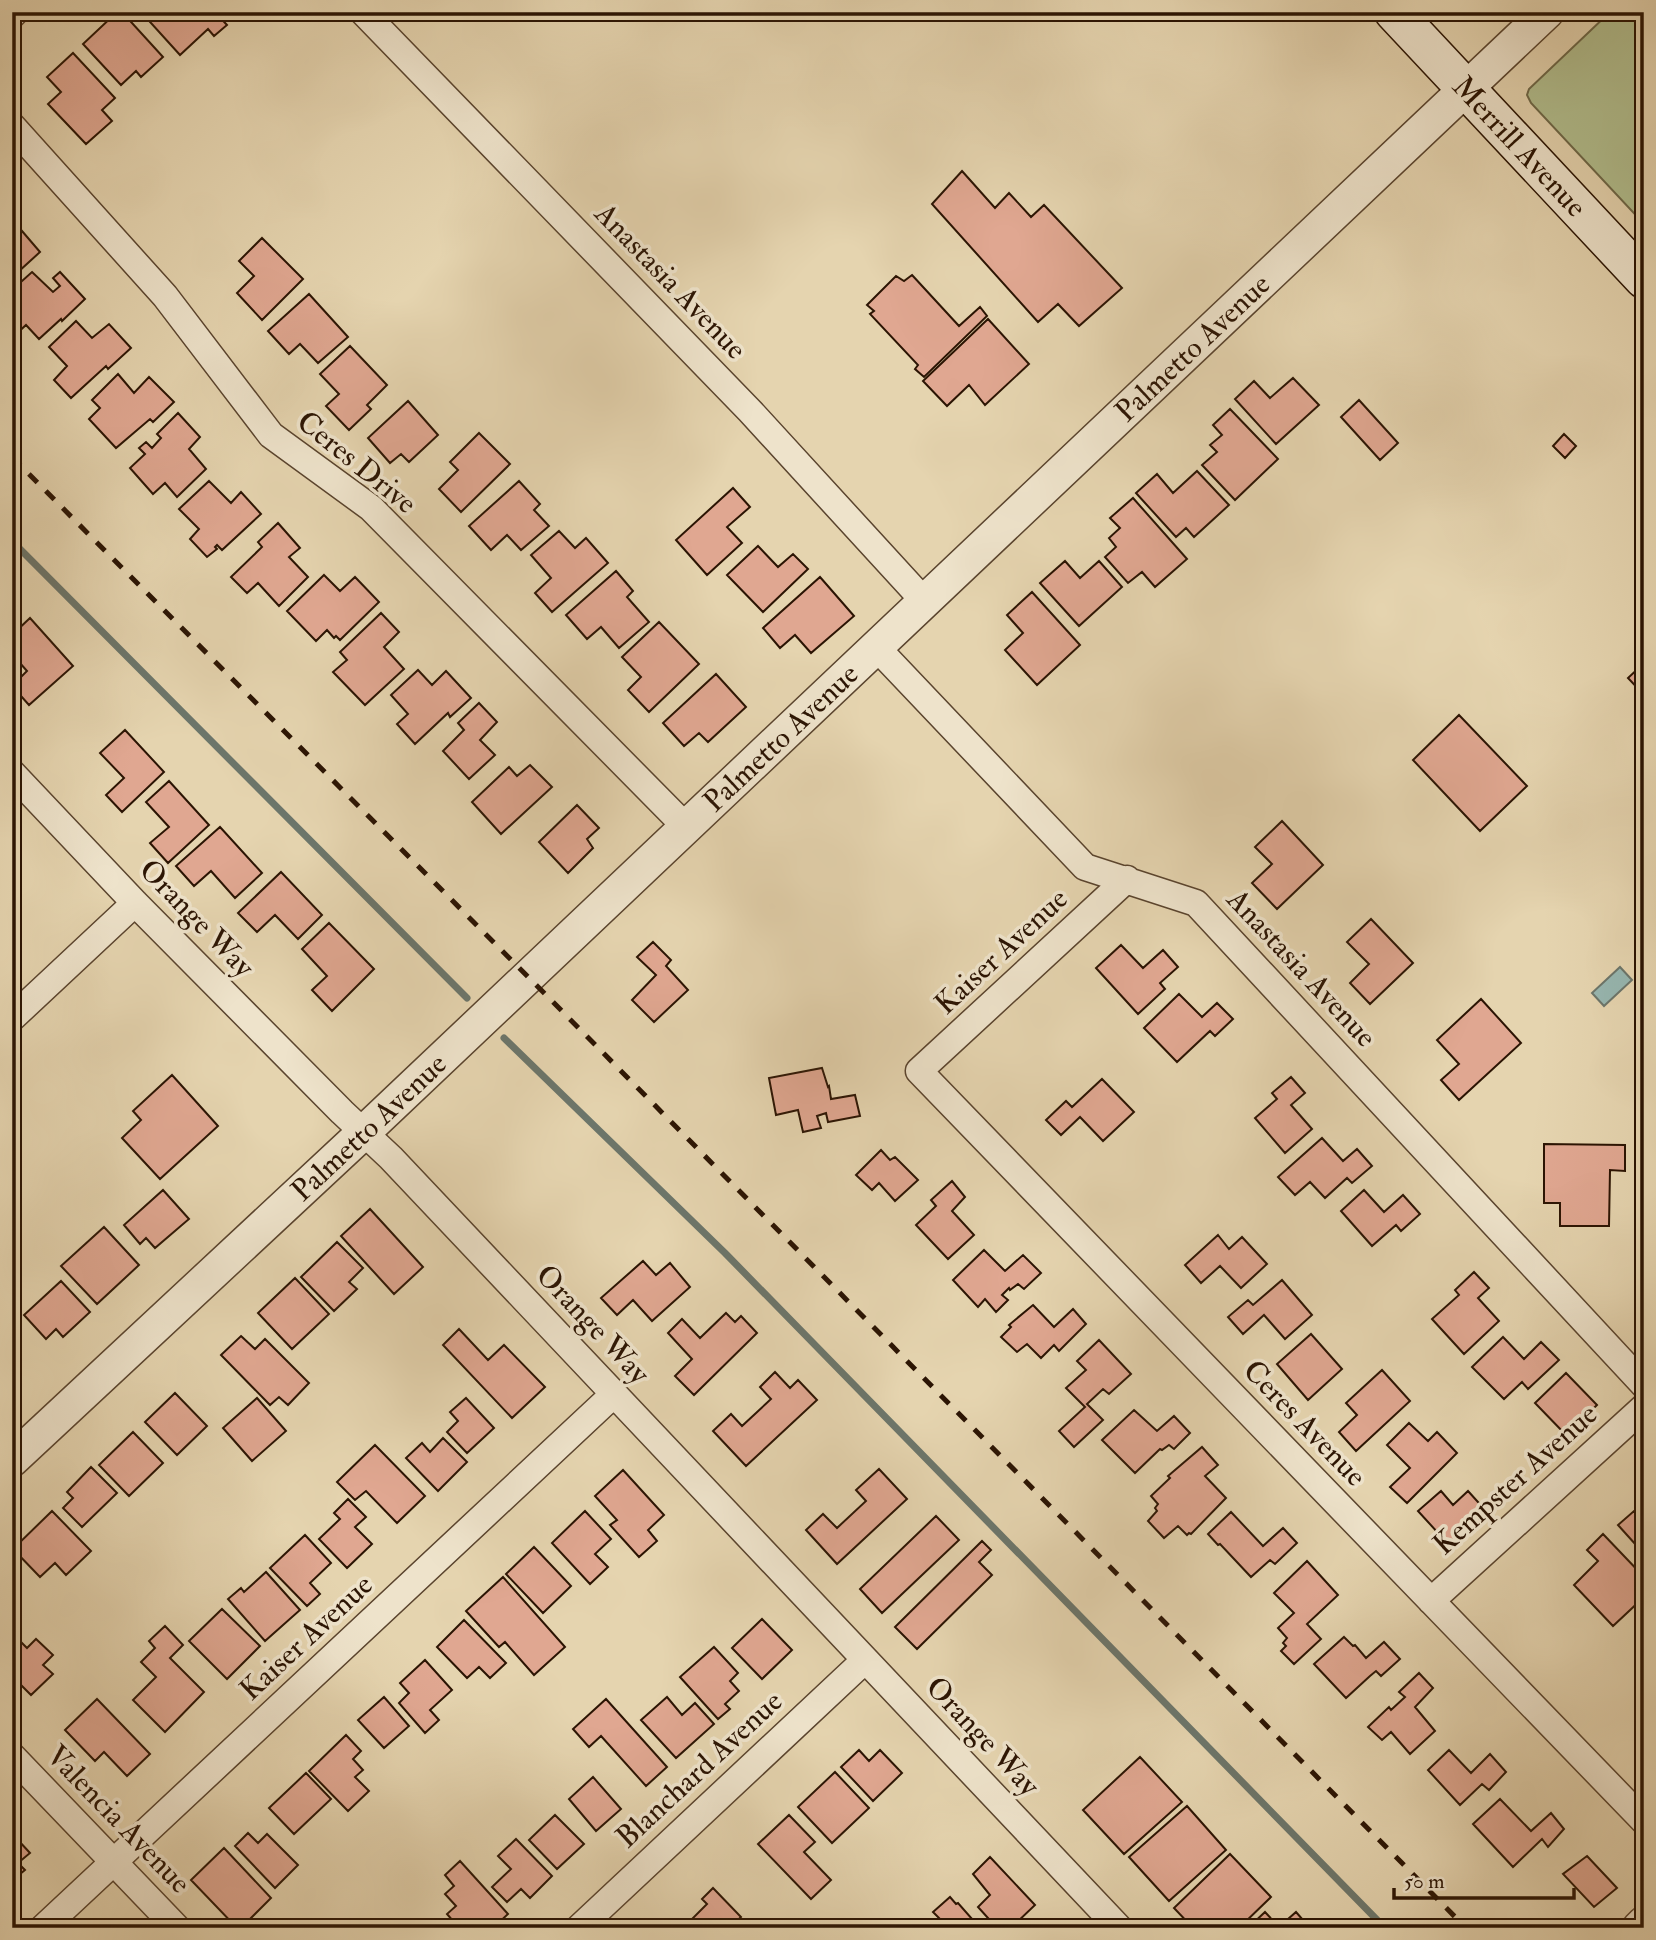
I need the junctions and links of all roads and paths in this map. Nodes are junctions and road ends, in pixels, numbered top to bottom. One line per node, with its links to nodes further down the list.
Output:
1 (363, 12): 7 (street, Anastasia Avenue)
2 (1394, 12): 4 (main road, Merrill Avenue)
3 (1547, 12): 4 (street, Palmetto Avenue)
4 (1466, 88): 6 (main road, Merrill Avenue); 7 (street, Palmetto Avenue)
5 (12, 126): 10 (street, Ceres Drive)
6 (1644, 279)
7 (925, 602): 8 (street, Palmetto Avenue)
8 (877, 648): 10 (street, Palmetto Avenue); 11 (street, Anastasia Avenue)
9 (12, 773): 12 (street, Orange Way)
10 (686, 827): 15 (street, Palmetto Avenue)
11 (1127, 879): 14 (street, Kaiser Avenue); 16 (street, Anastasia Avenue)
12 (135, 902): 13 (street); 15 (street, Orange Way)
13 (12, 1018)
14 (919, 1071): 20 (street, Ceres Avenue)
15 (363, 1133): 17 (street, Orange Way); 19 (street, Palmetto Avenue)
16 (1644, 1385)
17 (614, 1394): 21 (street, Orange Way); 24 (street, Kaiser Avenue)
18 (1644, 1407): 20 (street, Kempster Avenue)
19 (12, 1460)
20 (1431, 1601): 23 (street, Ceres Avenue)
21 (865, 1660): 26 (street, Orange Way); 29 (street, Blanchard Avenue)
22 (12, 1755): 24 (street, Valencia Avenue)
23 (1644, 1821)
24 (115, 1861): 27 (street, Kaiser Avenue); 28 (street, Valencia Avenue)
25 (1644, 1923): 30 (street)
26 (1114, 1926)
27 (43, 1928)
28 (177, 1928)
29 (579, 1928)
30 (1639, 1928)

